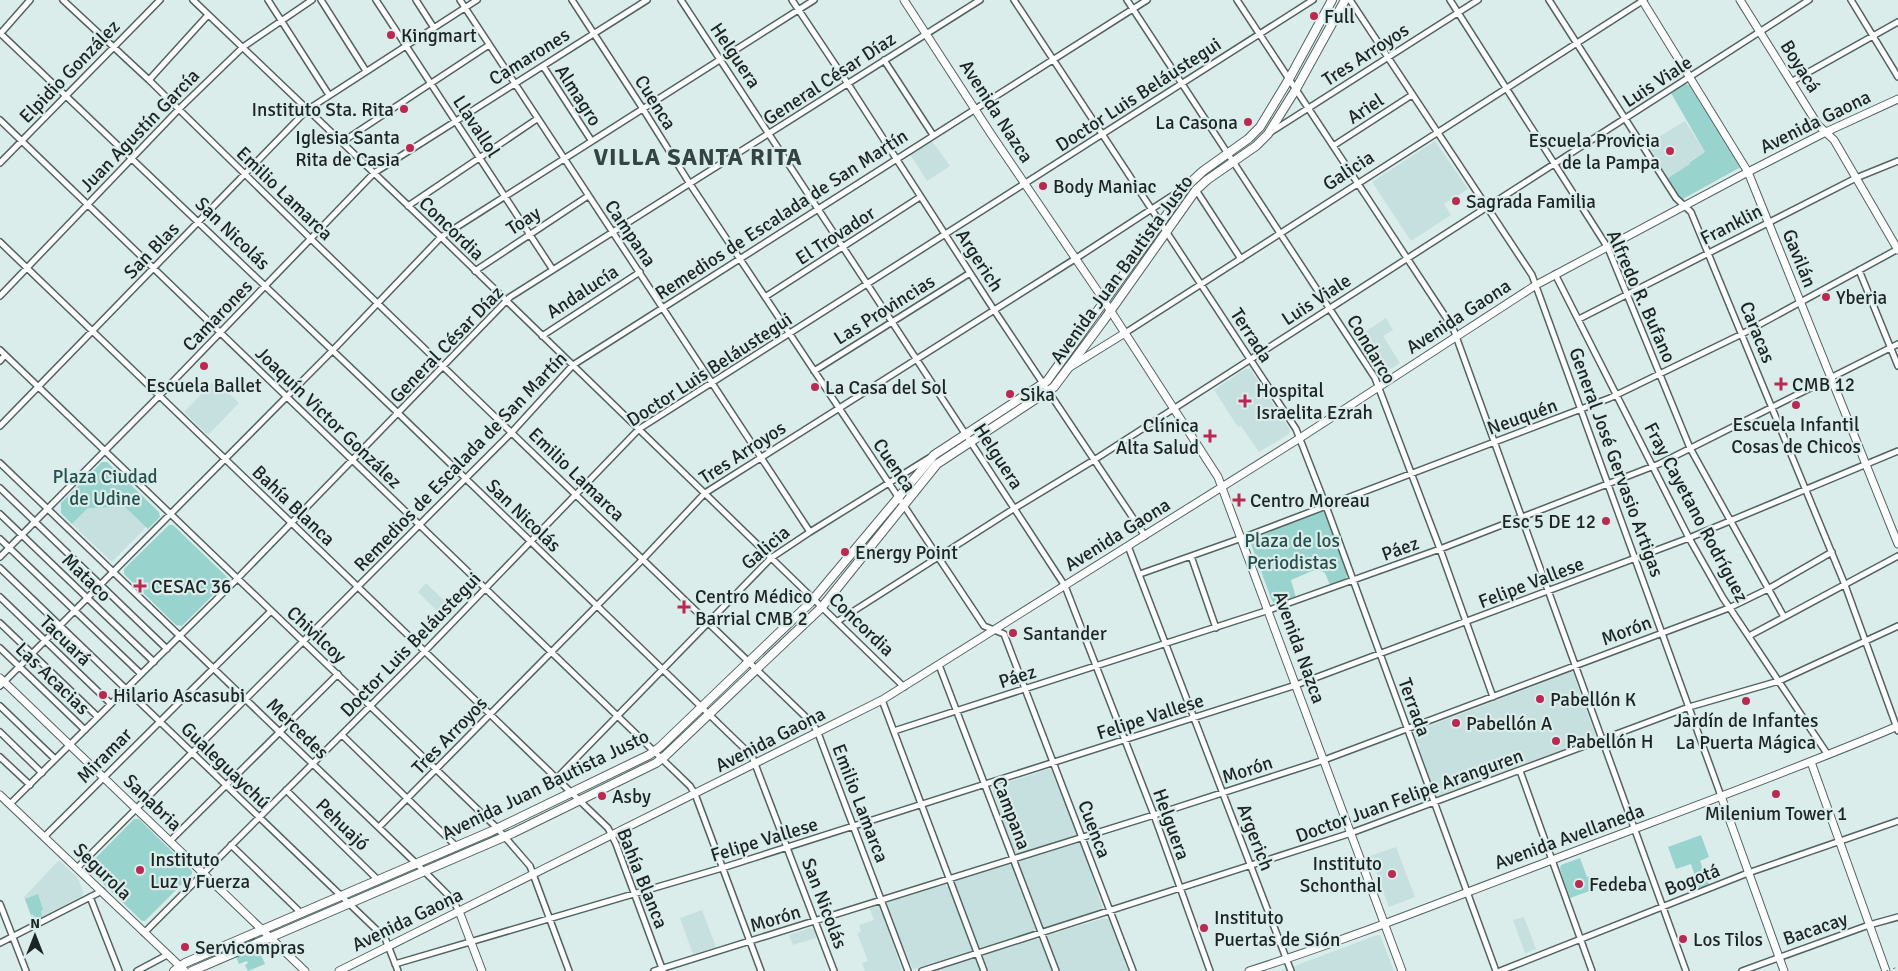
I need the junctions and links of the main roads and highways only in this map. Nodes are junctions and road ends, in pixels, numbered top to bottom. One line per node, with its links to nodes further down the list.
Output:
1 (904, 0): 10 (main road, Avenida Nazca)
2 (1332, 0): 10 (main road, Avenida Juan Bautista Justo)
3 (1345, 0): 11 (main road, Avenida Juan Bautista Justo)
4 (1643, 0): 8 (main road, Gavilán)
5 (1740, 0): 7 (main road, Boyacá)
6 (1898, 100): 7 (main road, Avenida Gaona)
7 (1826, 132): 8 (main road, Avenida Gaona); 9 (main road, Boyacá)
8 (1748, 172): 14 (main road, Avenida Gaona); 15 (main road, Gavilán)
9 (1898, 249)
10 (1104, 301): 11 (main road, Avenida Nazca); 23 (main road, Avenida Juan Bautista Justo)
11 (1110, 311): 12 (main road, Avenida Nazca); 13 (main road, Avenida Juan Bautista Justo)
12 (1125, 333): 13 (main road, Galicia); 14 (main road, Avenida Nazca)
13 (1070, 368): 24 (main road, Avenida Juan Bautista Justo)
14 (1222, 486): 21 (main road, Avenida Gaona); 22 (main road, Avenida Nazca)
15 (1898, 544)
16 (1, 682): 23 (main road, Sanabria)
17 (1897, 728): 18 (main road, Avenida Avellaneda)
18 (1812, 762): 20 (main road, Avenida Avellaneda); 33 (main road)
19 (0, 795): 25 (main road, Segurola)
20 (1721, 796): 22 (main road, Avenida Avellaneda); 32 (main road, General José Gervasio Artigas)
21 (459, 911): 28 (main road, Avenida Gaona); 29 (main road, Mercedes)
22 (1384, 923): 30 (main road, Avenida Avellaneda); 31 (main road, Avenida Nazca)
23 (262, 929): 24 (main road, Sanabria); 25 (main road, Avenida Juan Bautista Justo)
24 (270, 937): 26 (main road, Avenida Juan Bautista Justo); 27 (main road, Sanabria)
25 (180, 969)
26 (192, 971)
27 (305, 971)
28 (340, 971)
29 (482, 971)
30 (1248, 971)
31 (1402, 971)
32 (1784, 971)
33 (1886, 971)

